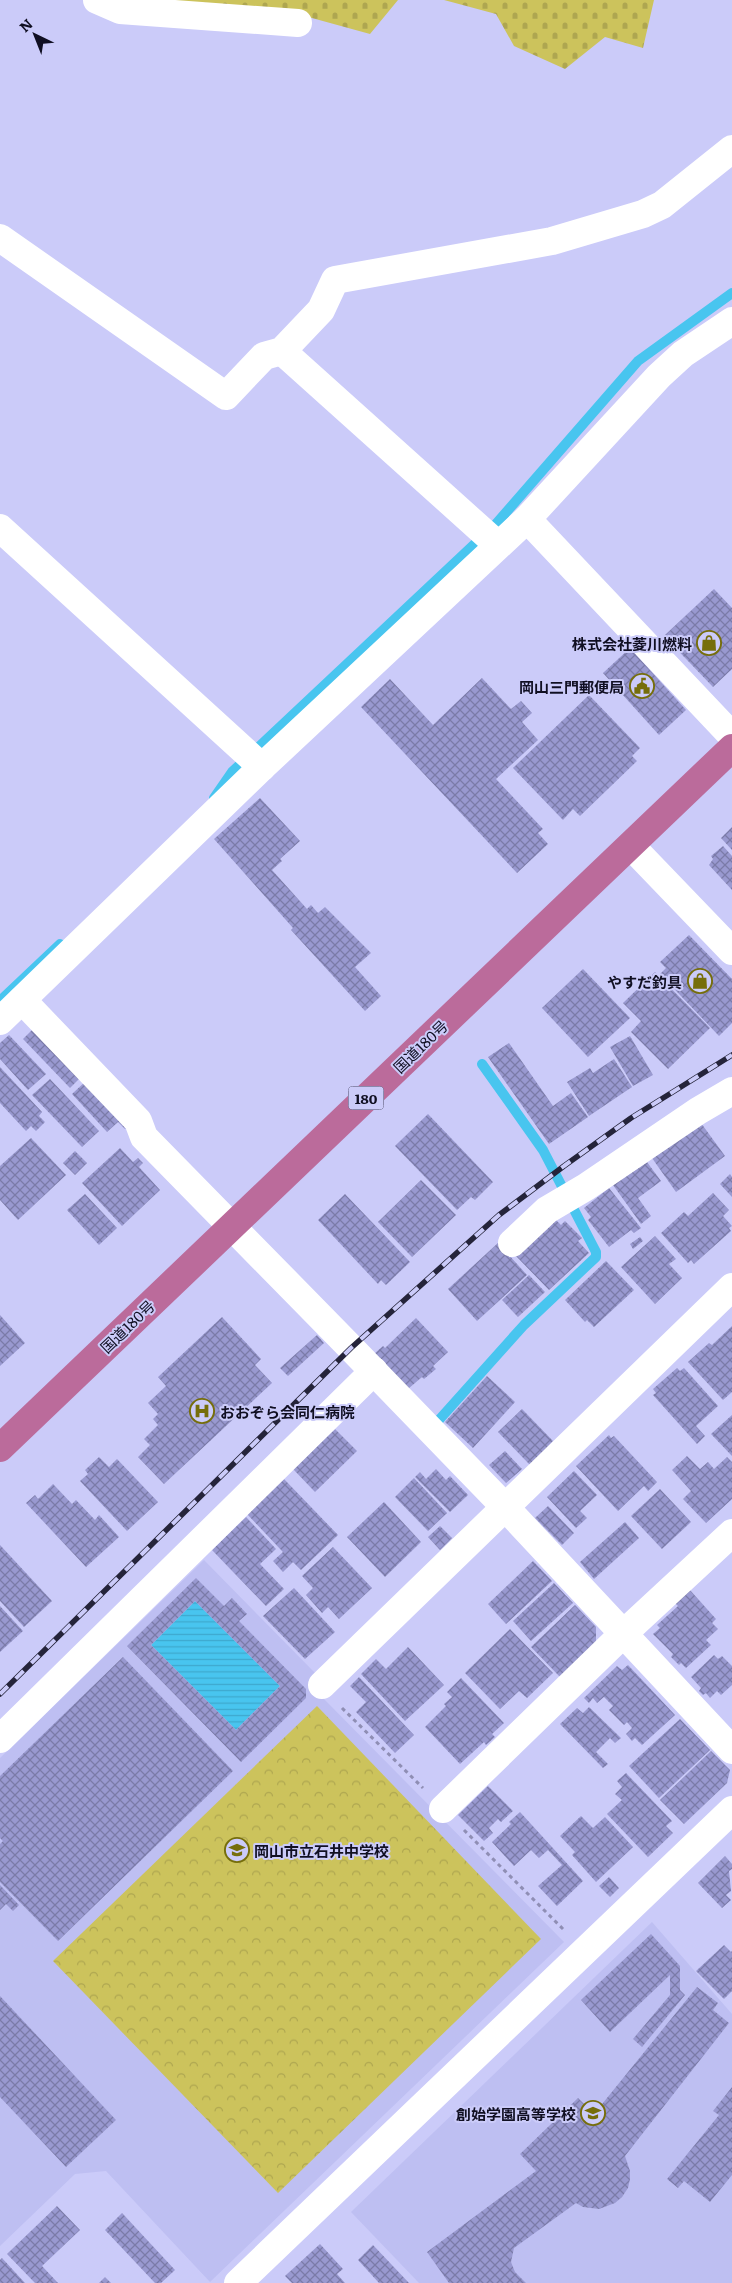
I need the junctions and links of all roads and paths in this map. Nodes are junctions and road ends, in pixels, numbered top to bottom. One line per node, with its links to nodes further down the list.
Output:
1 (97, 0): 2 (street)
2 (298, 23)
3 (732, 149): 6 (street)
4 (0, 238): 6 (street)
5 (732, 321): 7 (street)
6 (282, 351): 9 (street)
7 (527, 519): 9 (street); 10 (street)
8 (0, 528): 12 (street)
9 (487, 536): 12 (street)
10 (732, 736)
11 (732, 748): 13 (highway, 国道180号 / 180)
12 (253, 759): 15 (street)
13 (631, 846): 14 (street); 18 (highway, 国道180号 / 180)
14 (732, 950)
15 (22, 1000): 16 (street); 18 (street)
16 (0, 1021)
17 (732, 1091): 19 (street)
18 (232, 1226): 21 (street); 22 (highway, 国道180号 / 180)
19 (512, 1243)
20 (732, 1287): 23 (street)
21 (374, 1371): 23 (street); 27 (street)
22 (0, 1448)
23 (504, 1507): 25 (street); 26 (street)
24 (732, 1533): 25 (street)
25 (623, 1634): 28 (street); 29 (street)
26 (322, 1685)
27 (0, 1739)
28 (732, 1750)
29 (443, 1809)
30 (732, 1810): 31 (street)
31 (238, 2283)

